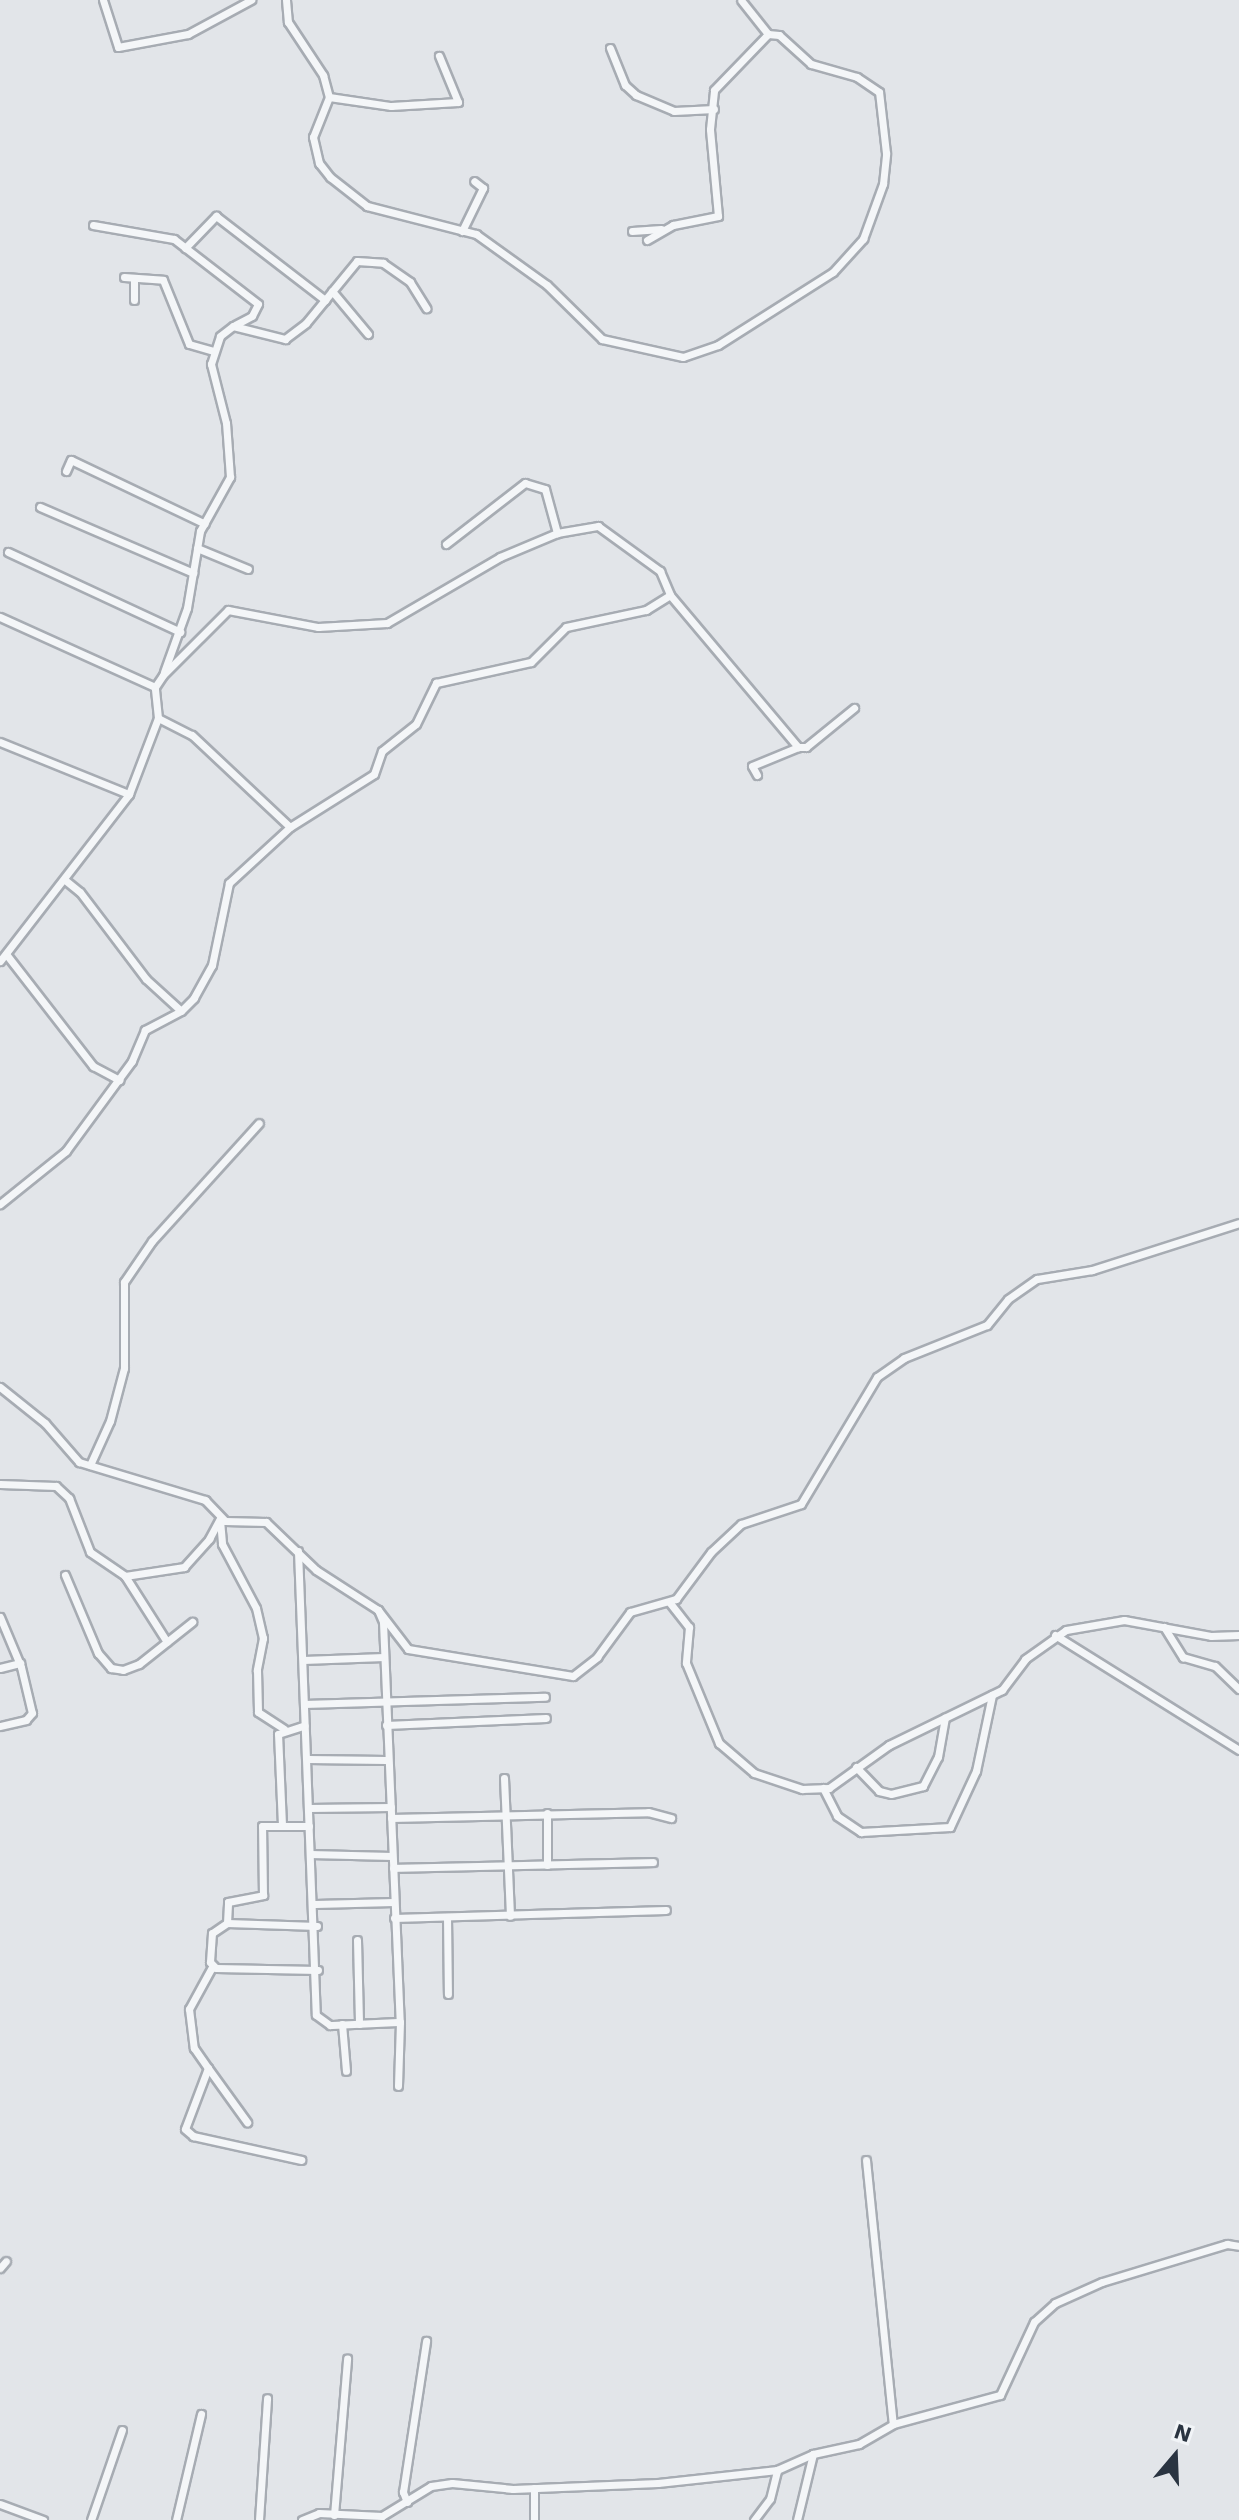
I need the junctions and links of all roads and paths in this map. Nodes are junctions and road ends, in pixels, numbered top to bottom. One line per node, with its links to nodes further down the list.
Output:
1 (103, 0): 2 (street)
2 (251, 0)
3 (286, 0): 8 (street)
4 (741, 0): 5 (street)
5 (768, 34): 9 (street); 13 (street)
6 (610, 48): 9 (street)
7 (439, 56): 8 (street)
8 (329, 97): 13 (street)
9 (714, 109): 12 (street)
10 (474, 181): 13 (street)
11 (93, 225): 16 (street)
12 (663, 229): 14 (street); 15 (street)
13 (462, 231)
14 (632, 231)
15 (647, 240)
16 (185, 248): 21 (street); 23 (street)
17 (124, 277): 18 (street)
18 (134, 278): 20 (street); 25 (street)
19 (332, 291): 21 (street); 22 (street); 24 (street)
20 (134, 300)
21 (325, 300): 23 (street)
22 (426, 308)
23 (233, 326): 25 (street)
24 (368, 334)
25 (214, 351): 28 (street)
26 (66, 471): 28 (street)
27 (40, 507): 34 (street)
28 (205, 524): 31 (street)
29 (557, 533): 30 (street); 35 (street); 38 (street)
30 (446, 544)
31 (197, 548): 33 (street); 34 (street)
32 (8, 552): 37 (street)
33 (248, 569)
34 (193, 573): 37 (street)
35 (670, 595): 43 (street); 46 (street)
36 (0, 617): 39 (street)
37 (180, 632): 38 (street)
38 (163, 675): 39 (street)
39 (155, 687): 41 (street)
40 (854, 708): 43 (street)
41 (158, 718): 45 (street); 46 (street)
42 (0, 742): 45 (street)
43 (798, 747): 44 (street)
44 (757, 775)
45 (129, 794): 47 (street)
46 (290, 827): 50 (street)
47 (65, 880): 48 (street); 50 (street)
48 (6, 954): 49 (street); 51 (street)
49 (0, 961)
50 (181, 1011): 51 (street)
51 (119, 1080): 53 (street)
52 (259, 1123): 56 (street)
53 (0, 1204)
54 (1239, 1223): 62 (street)
55 (0, 1387): 56 (street)
56 (90, 1465): 58 (street)
57 (0, 1484): 61 (street)
58 (220, 1518): 59 (street); 61 (street); 84 (street)
59 (298, 1551): 63 (street); 71 (street)
60 (65, 1575): 69 (street)
61 (125, 1576): 69 (street)
62 (670, 1603): 63 (street); 90 (street)
63 (378, 1610): 70 (street)
64 (0, 1617): 72 (street)
65 (192, 1622): 69 (street)
66 (1164, 1627): 67 (street); 68 (street); 74 (street)
67 (1055, 1635): 75 (street); 85 (street)
68 (1239, 1635)
69 (167, 1642)
70 (384, 1657): 71 (street); 77 (street)
71 (303, 1660): 78 (street)
72 (20, 1663): 73 (street); 83 (street)
73 (0, 1668)
74 (1239, 1689)
75 (992, 1695): 80 (street); 90 (street)
76 (545, 1697): 77 (street)
77 (385, 1702): 78 (street); 82 (street)
78 (304, 1704): 81 (street)
79 (546, 1718): 82 (street)
80 (945, 1718): 88 (street); 88 (street)
81 (305, 1725): 84 (street); 86 (street)
82 (386, 1725): 87 (street)
83 (0, 1726)
84 (284, 1729): 97 (street)
85 (1239, 1750)
86 (308, 1759): 87 (street); 92 (street)
87 (386, 1760): 91 (street)
88 (856, 1767): 90 (street)
89 (504, 1778): 94 (street)
90 (823, 1788)
91 (391, 1807): 92 (street); 95 (street)
92 (309, 1808): 98 (street)
93 (547, 1813): 94 (street); 96 (street); 103 (street)
94 (505, 1815): 95 (street); 102 (street)
95 (391, 1818): 100 (street)
96 (671, 1818)
97 (282, 1825): 98 (street); 111 (street)
98 (309, 1826): 99 (street)
99 (310, 1854): 100 (street); 106 (street)
100 (392, 1856): 104 (street)
101 (653, 1862): 103 (street)
102 (507, 1865): 103 (street); 104 (street); 108 (street)
103 (547, 1865)
104 (393, 1868): 105 (street)
105 (394, 1902): 106 (street); 110 (street)
106 (315, 1904): 112 (street)
107 (666, 1910): 108 (street)
108 (510, 1916): 109 (street)
109 (447, 1917): 110 (street); 116 (street)
110 (394, 1918): 117 (street)
111 (227, 1923): 112 (street); 114 (street)
112 (317, 1926): 115 (street)
113 (357, 1940): 119 (street)
114 (212, 1967): 115 (street); 120 (street)
115 (318, 1970): 118 (street)
116 (448, 1994)
117 (400, 2022): 119 (street); 122 (street)
118 (342, 2024): 119 (street); 121 (street)
119 (359, 2024)
120 (208, 2068): 123 (street); 124 (street)
121 (346, 2071)
122 (398, 2086)
123 (247, 2122)
124 (301, 2160)
125 (866, 2160): 131 (street)
126 (1239, 2246): 131 (street)
127 (426, 2341): 136 (street)
128 (347, 2359): 138 (street)
129 (267, 2398): 142 (street)
130 (201, 2414): 141 (street)
131 (893, 2424): 133 (street)
132 (122, 2430): 140 (street)
133 (813, 2454): 134 (street); 146 (street)
134 (777, 2470): 135 (street); 145 (street)
135 (534, 2488): 136 (street); 144 (street)
136 (407, 2502): 138 (street)
137 (0, 2504): 139 (street)
138 (334, 2515): 143 (street)
139 (43, 2520)
140 (91, 2520)
141 (176, 2520)
142 (259, 2520)
143 (302, 2520)
144 (534, 2520)
145 (754, 2520)
146 (797, 2520)

